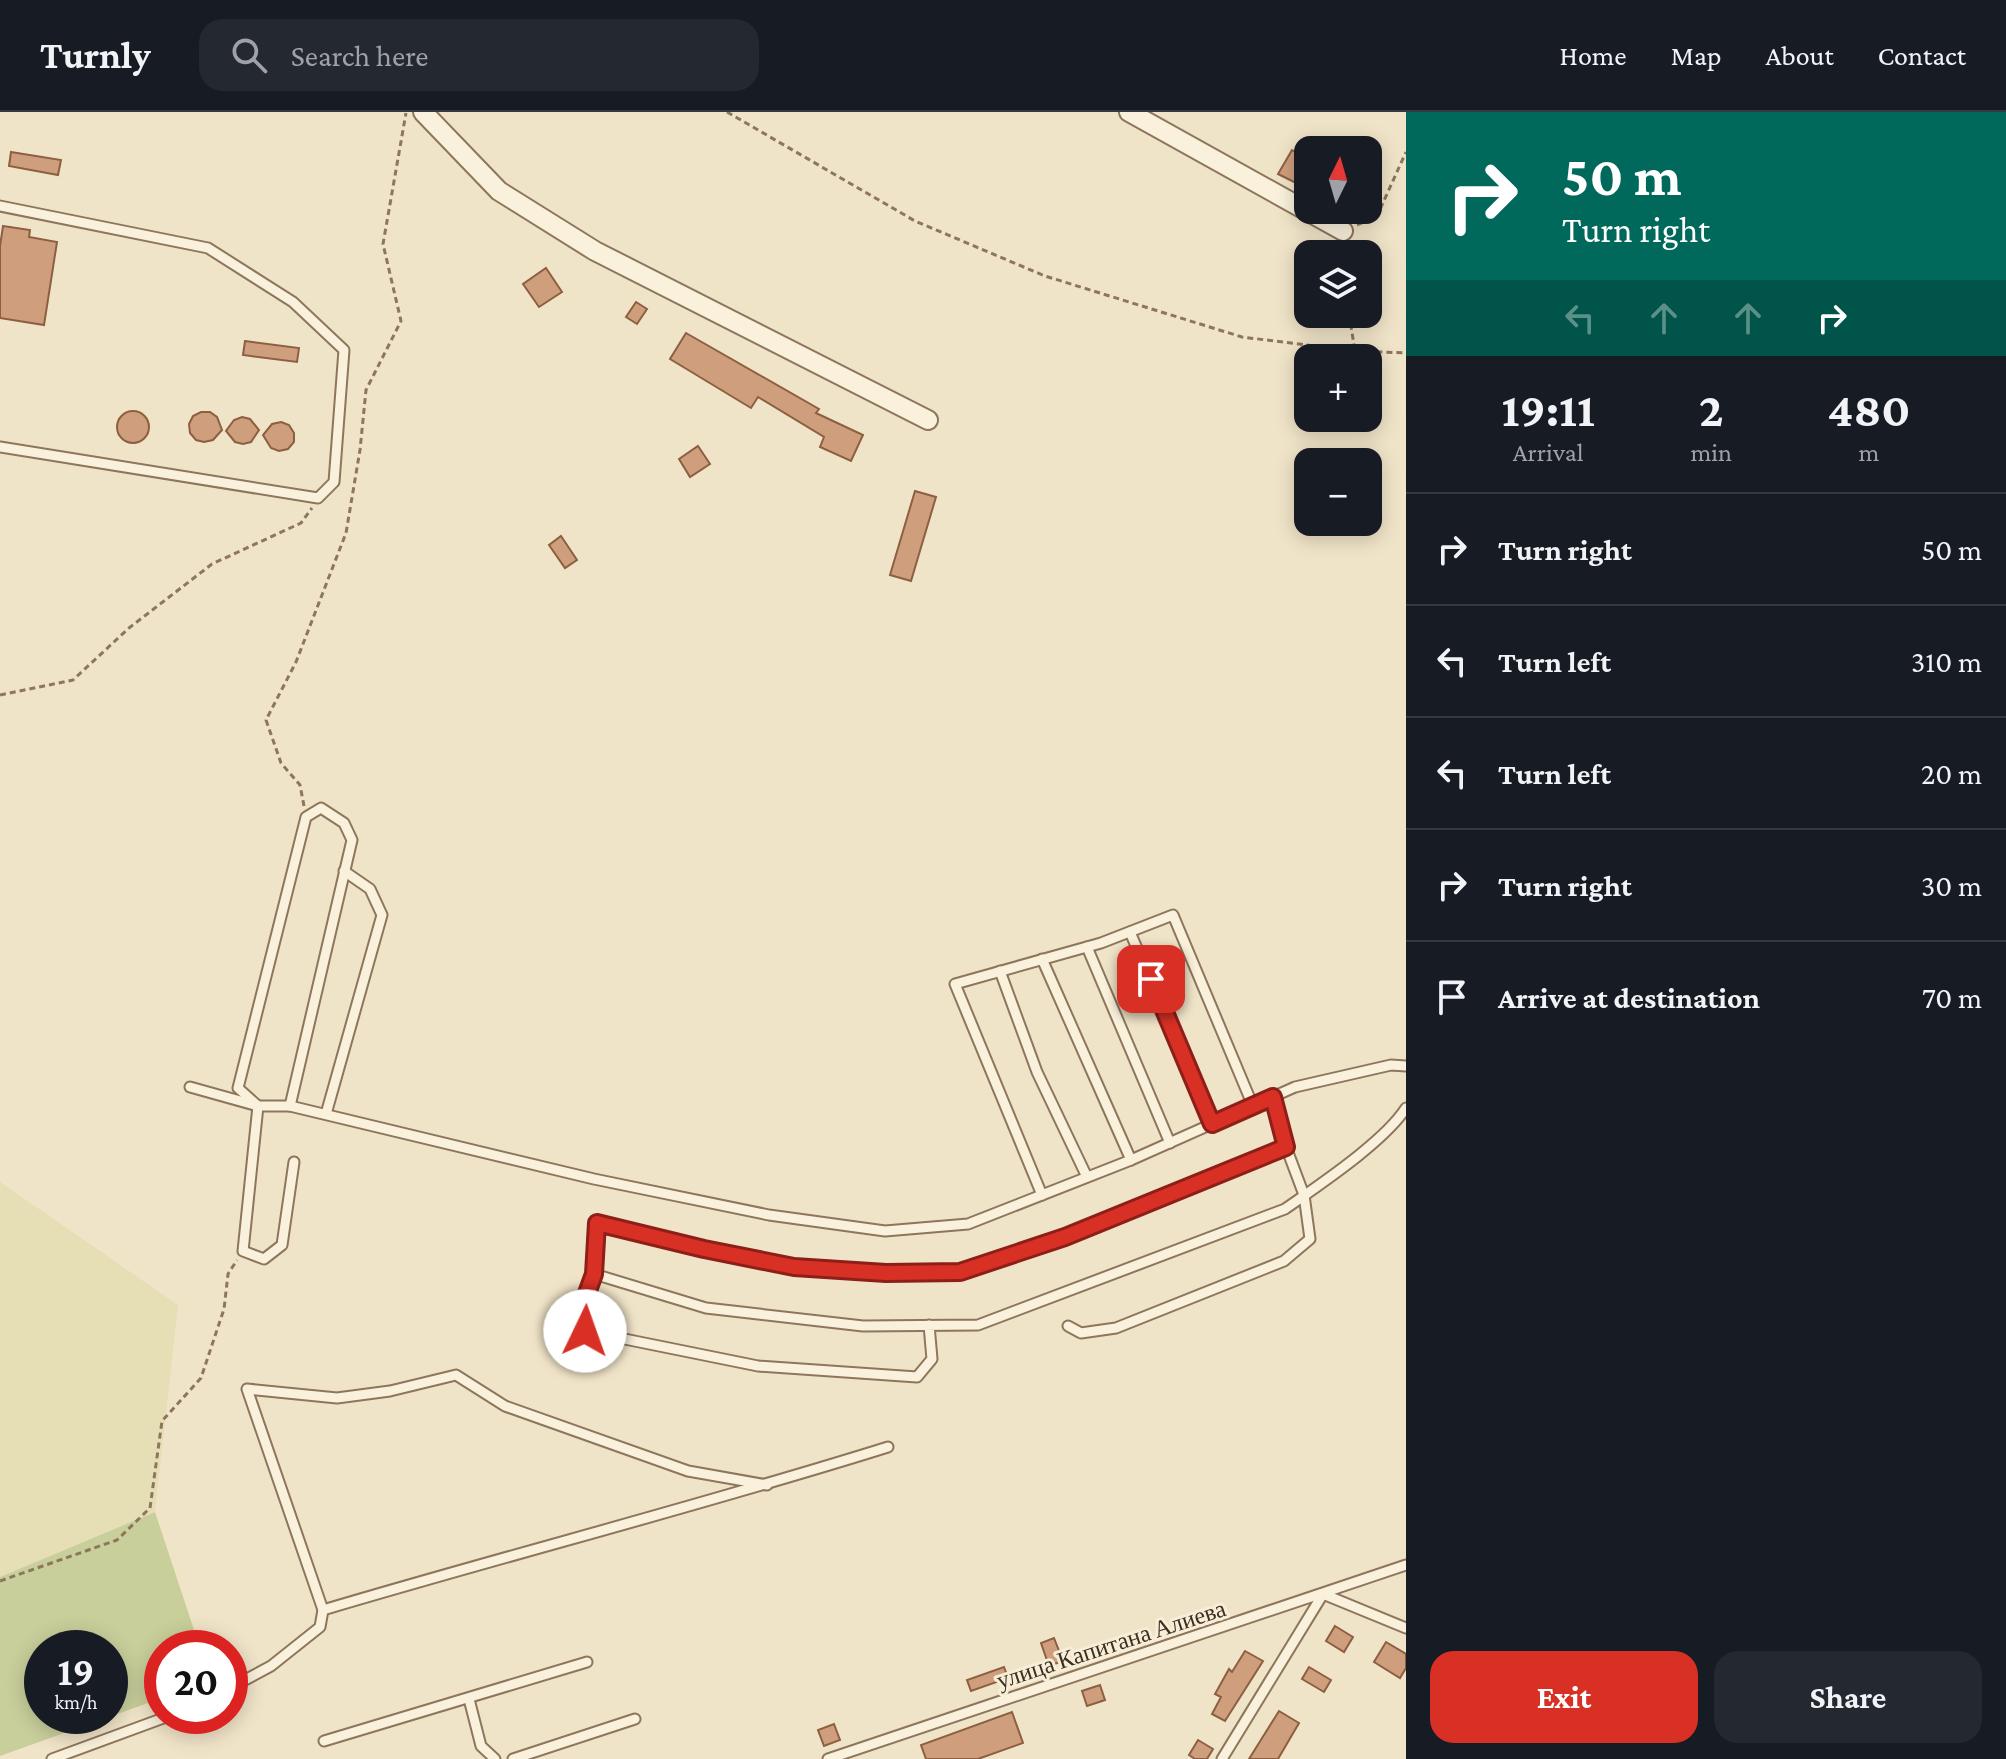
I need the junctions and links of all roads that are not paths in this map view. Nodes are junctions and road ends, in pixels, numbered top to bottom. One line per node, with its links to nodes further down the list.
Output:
1 (423, 112): 5 (street)
2 (1129, 112): 4 (street)
3 (0, 206): 6 (lane)
4 (1343, 231)
5 (928, 420)
6 (0, 447)
7 (344, 871): 15 (lane); 16 (lane); 19 (lane)
8 (1130, 932): 9 (lane); 17 (lane); 20 (lane)
9 (1087, 947): 10 (lane); 21 (lane)
10 (1042, 959): 11 (lane); 23 (lane)
11 (1000, 971): 25 (lane); 26 (lane)
12 (1406, 1066): 14 (lane)
13 (190, 1087): 15 (lane)
14 (1273, 1097): 17 (lane); 22 (lane)
15 (258, 1106): 16 (lane); 24 (lane)
16 (290, 1106): 19 (lane)
17 (1253, 1106): 20 (lane)
18 (1406, 1108): 27 (lane)
19 (326, 1114): 26 (lane)
20 (1212, 1124): 21 (lane)
21 (1170, 1143): 23 (lane)
22 (1286, 1147): 27 (lane); 28 (lane)
23 (1131, 1160): 25 (lane)
24 (294, 1162)
25 (1087, 1177): 26 (lane)
26 (1042, 1195)
27 (1304, 1195): 29 (lane); 30 (lane)
28 (594, 1274): 29 (lane); 29 (lane)
29 (929, 1325)
30 (1068, 1326)
31 (888, 1447): 32 (lane)
32 (767, 1485): 35 (lane); 35 (lane)
33 (1406, 1565): 34 (lane, улица Капитана Алиева)
34 (1323, 1594): 36 (lane); 46 (lane, улица Капитана Алиева); 47 (lane)
35 (323, 1610): 38 (lane)
36 (1406, 1628)
37 (587, 1662): 39 (lane)
38 (248, 1678)
39 (469, 1699): 42 (lane); 45 (lane)
40 (635, 1719): 43 (lane)
41 (144, 1725): 44 (lane)
42 (324, 1741)
43 (519, 1758)
44 (52, 1759)
45 (495, 1759)
46 (828, 1759)
47 (1222, 1759)

